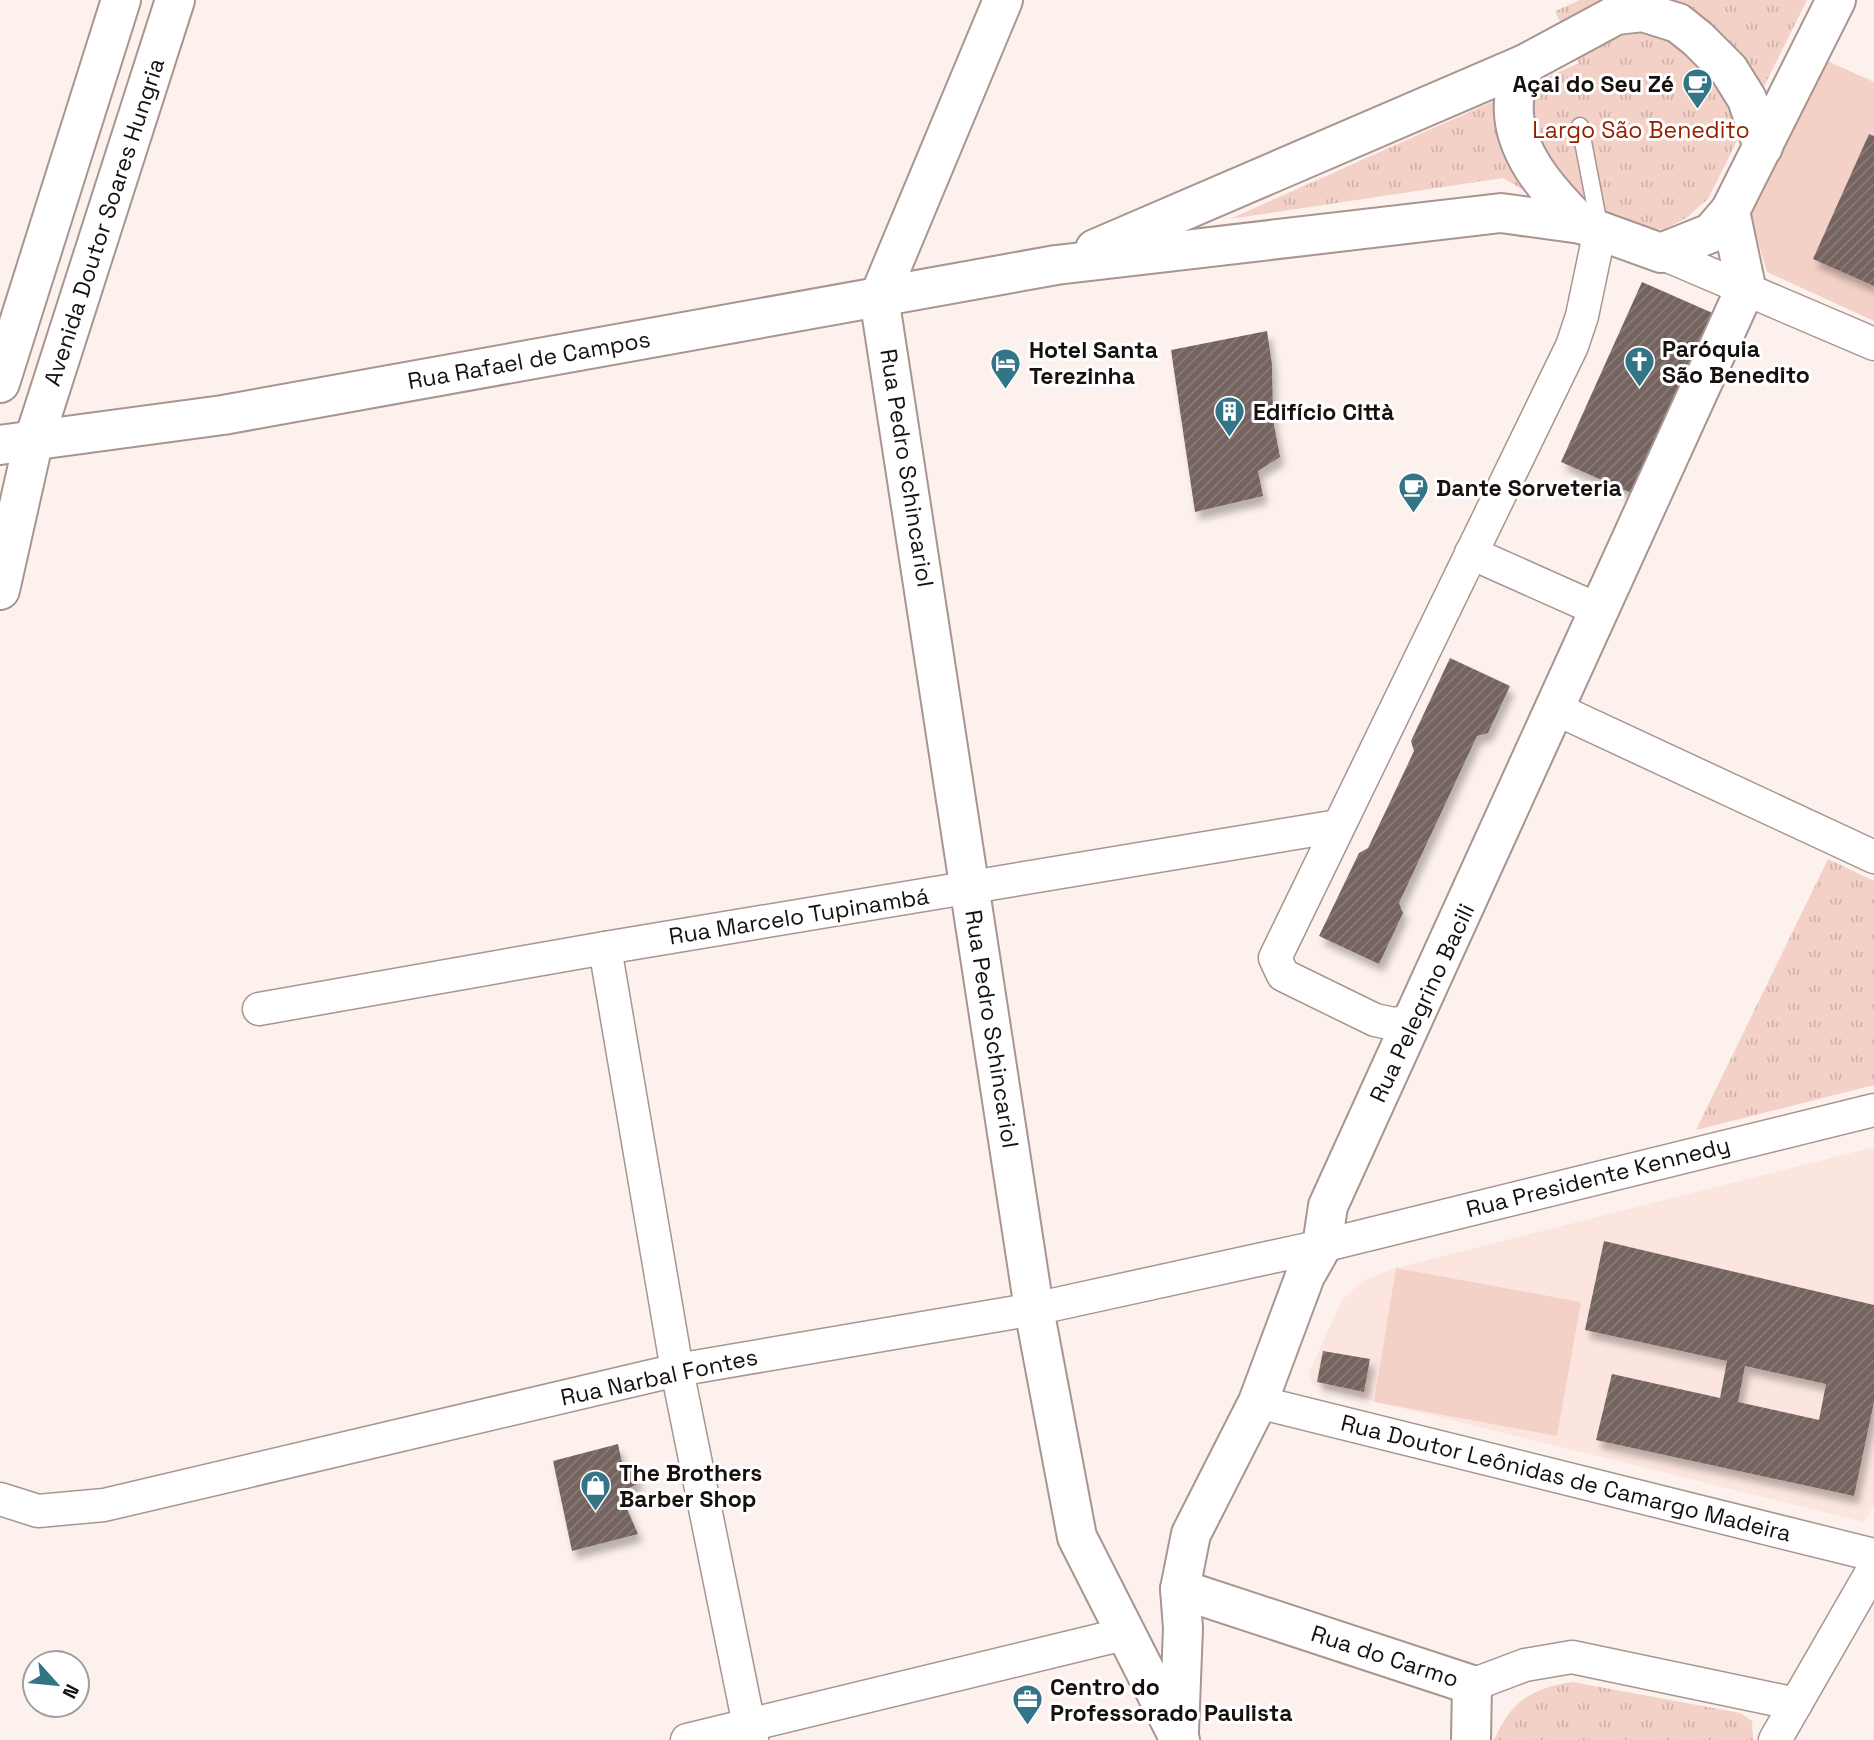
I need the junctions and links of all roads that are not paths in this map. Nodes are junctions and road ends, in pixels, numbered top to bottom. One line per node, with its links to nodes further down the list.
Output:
1 (121, 0): 16 (street)
2 (175, 0): 17 (street, Avenida Doutor Soares Hungria)
3 (1003, 0): 14 (street)
4 (1836, 0): 8 (street)
5 (1656, 6): 6 (street); 8 (street)
6 (1525, 64): 10 (street); 12 (street)
7 (1580, 125): 10 (lane)
8 (1763, 146): 9 (street)
9 (1730, 211): 11 (street); 13 (street)
10 (1590, 227): 11 (street); 12 (street); 18 (street)
11 (1661, 253): 13 (street)
12 (1056, 265): 14 (street, Rua Rafael de Campos)
13 (1746, 288): 15 (street); 20 (street, Rua Pelegrino Bacili)
14 (880, 297): 17 (street, Rua Rafael de Campos); 24 (street, Rua Pedro Schincariol)
15 (1874, 344)
16 (0, 383)
17 (16, 444): 19 (street, Avenida Doutor Soares Hungria)
18 (1471, 553): 20 (street); 22 (street)
19 (0, 590)
20 (1601, 611): 21 (street, Rua Pelegrino Bacili)
21 (1556, 709): 23 (street); 27 (street, Rua Pelegrino Bacili)
22 (1338, 826): 24 (street, Rua Marcelo Tupinambá); 27 (street)
23 (1874, 857)
24 (971, 888): 25 (street, Rua Marcelo Tupinambá); 30 (street, Rua Pedro Schincariol)
25 (605, 948): 26 (street, Rua Marcelo Tupinambá); 31 (street)
26 (259, 1010)
27 (1415, 1020): 29 (street, Rua Pelegrino Bacili)
28 (1874, 1110): 29 (street, Rua Presidente Kennedy)
29 (1322, 1245): 30 (street, Rua Narbal Fontes); 32 (street, Rua Pelegrino Bacili)
30 (1034, 1309): 31 (street, Rua Narbal Fontes); 37 (street, Rua Pedro Schincariol)
31 (677, 1370): 33 (street, Rua Narbal Fontes); 40 (street)
32 (1258, 1402): 34 (street, Rua Doutor Leônidas de Camargo Madeira); 36 (street, Rua Pelegrino Bacili)
33 (0, 1499)
34 (1874, 1555)
35 (1874, 1568): 39 (street)
36 (1180, 1590): 38 (street, Rua do Carmo); 41 (street, Rua Pelegrino Bacili)
37 (1124, 1634): 40 (street); 41 (street, Rua Pedro Schincariol)
38 (1472, 1685): 39 (street, Rua do Carmo); 43 (street)
39 (1796, 1704): 44 (street)
40 (750, 1733): 42 (street)
41 (1180, 1739)
42 (687, 1740)
43 (1471, 1740)
44 (1775, 1740)

